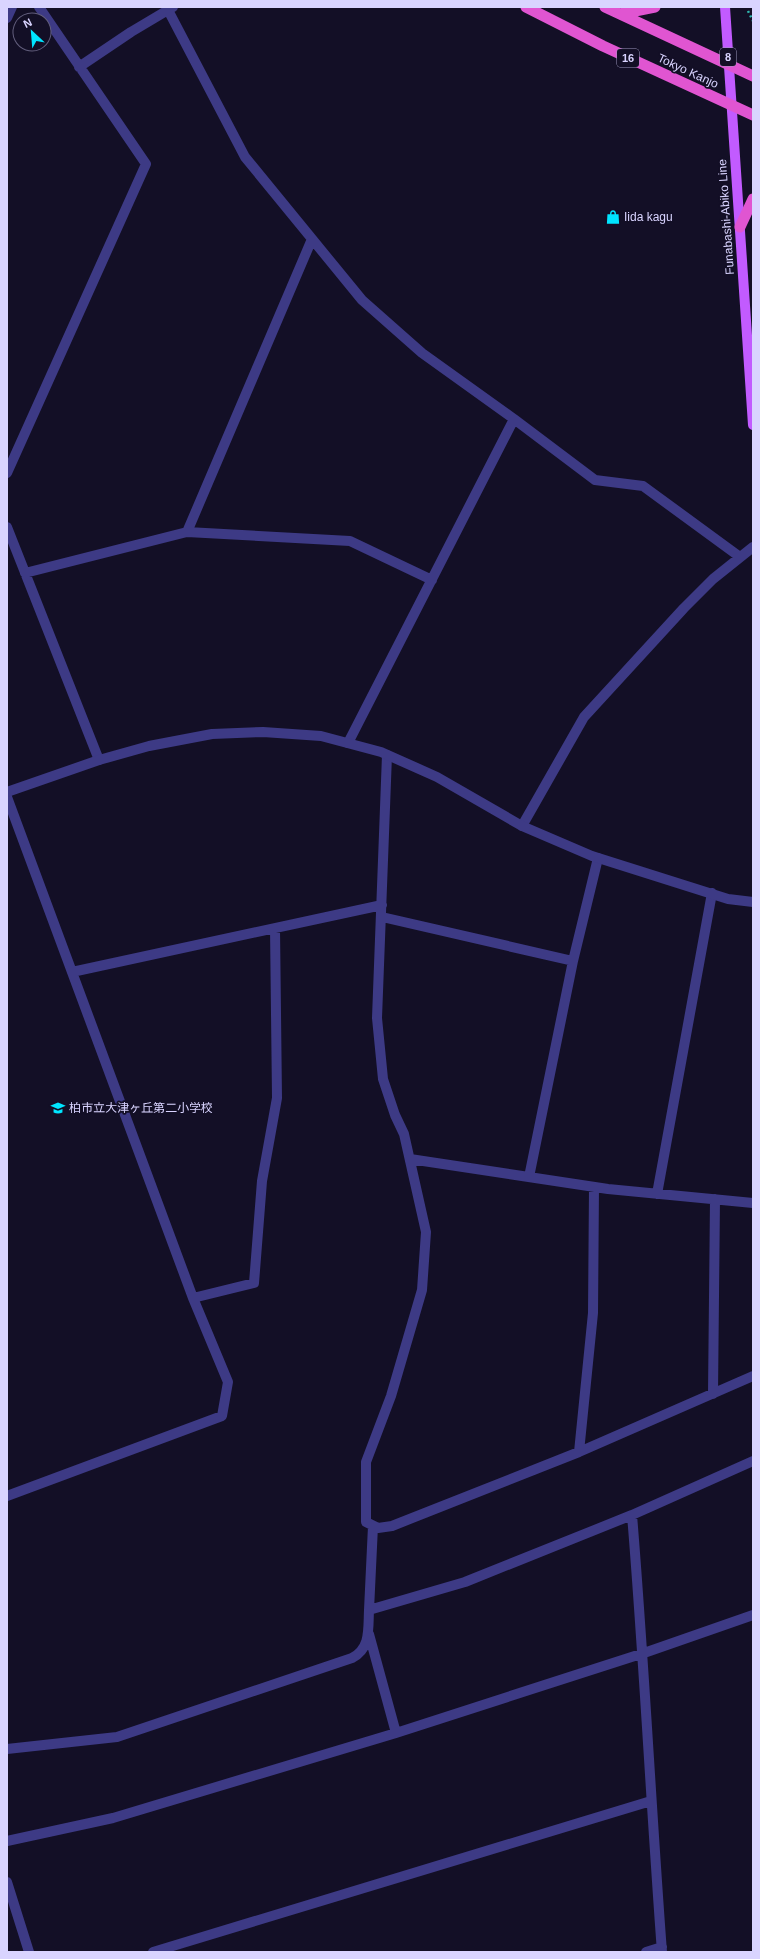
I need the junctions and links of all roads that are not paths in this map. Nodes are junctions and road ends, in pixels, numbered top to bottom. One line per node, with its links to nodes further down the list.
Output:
1 (12, 7): 9 (street)
2 (39, 7): 11 (street)
3 (526, 7): 13 (highway, Tokyo Kanjo / 16)
4 (605, 7): 8 (highway, Tokyo Kanjo)
5 (656, 7): 8 (highway)
6 (725, 7): 10 (main road, Funabashi-Abiko Line / 8)
7 (171, 8): 11 (street); 17 (street)
8 (620, 14): 10 (highway, Tokyo Kanjo)
9 (7, 18)
10 (729, 66): 12 (highway, Tokyo Kanjo); 13 (main road, Funabashi-Abiko Line / 8)
11 (79, 67): 20 (street)
12 (753, 76)
13 (732, 106): 14 (highway, Tokyo Kanjo / 16); 16 (main road, Funabashi-Abiko Line / 8)
14 (753, 115)
15 (753, 199): 16 (highway)
16 (740, 227): 19 (main road, Funabashi-Abiko Line / 8)
17 (312, 239): 18 (street); 22 (street)
18 (514, 419): 24 (street); 26 (street)
19 (753, 426)
20 (7, 473)
21 (7, 527): 25 (street)
22 (187, 532): 25 (street); 26 (street)
23 (753, 547): 24 (street)
24 (740, 557): 32 (street)
25 (25, 573): 29 (street)
26 (432, 580): 27 (street)
27 (348, 743): 28 (street); 29 (street)
28 (387, 755): 32 (street); 36 (street)
29 (99, 760): 30 (street)
30 (7, 792)
31 (7, 796): 40 (street)
32 (522, 826): 33 (street)
33 (598, 858): 34 (street); 39 (street)
34 (712, 894): 35 (street); 44 (street)
35 (753, 902)
36 (382, 905): 37 (street); 38 (street)
37 (382, 917): 39 (street); 41 (street)
38 (275, 928): 40 (street); 47 (street)
39 (573, 961): 42 (street)
40 (72, 972): 47 (street)
41 (410, 1159): 42 (street); 54 (street)
42 (529, 1177): 43 (street)
43 (594, 1187): 44 (street); 50 (street)
44 (657, 1194): 45 (street)
45 (715, 1199): 46 (street); 49 (street)
46 (753, 1202)
47 (193, 1298): 52 (street)
48 (753, 1376): 49 (street)
49 (713, 1394): 50 (street)
50 (579, 1452): 54 (street)
51 (753, 1461): 53 (street)
52 (7, 1496)
53 (632, 1515): 55 (street); 58 (street)
54 (372, 1526): 55 (street)
55 (369, 1610): 57 (street)
56 (753, 1615): 58 (street)
57 (368, 1630): 59 (street); 60 (street)
58 (644, 1653): 59 (street); 61 (street)
59 (396, 1733): 62 (street)
60 (7, 1749)
61 (652, 1801): 64 (street); 66 (street)
62 (7, 1842)
63 (7, 1882): 65 (street)
64 (662, 1950): 67 (street)
65 (29, 1952)
66 (153, 1952)
67 (646, 1952)

